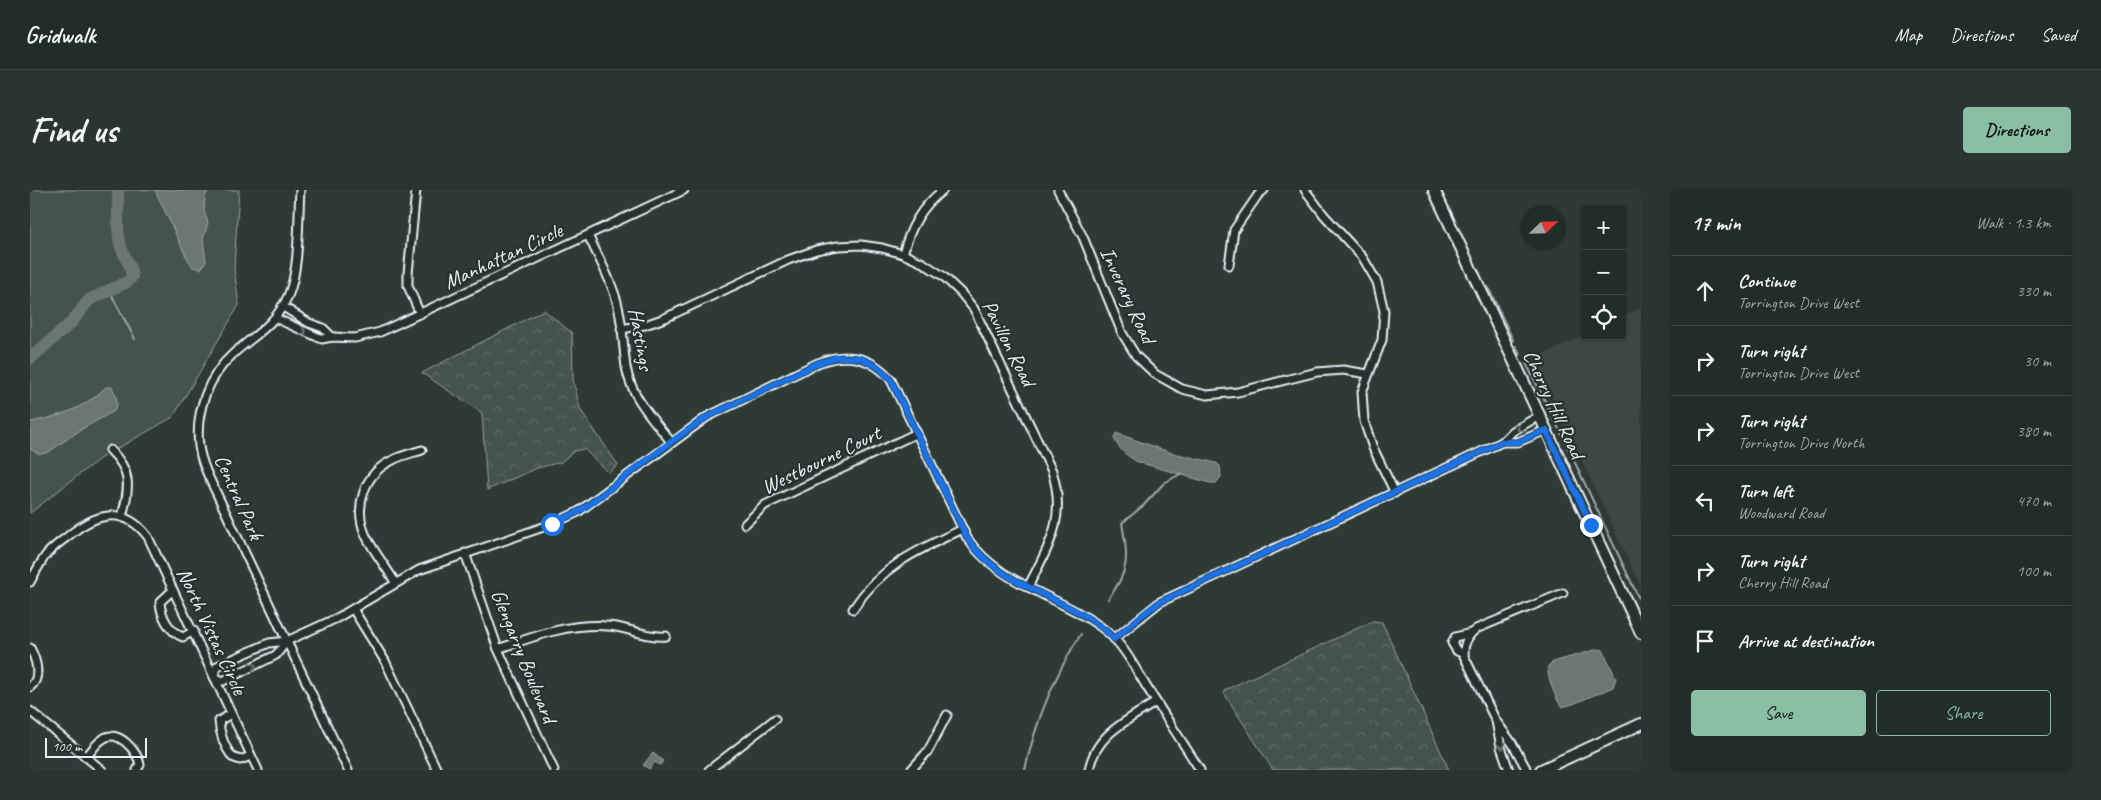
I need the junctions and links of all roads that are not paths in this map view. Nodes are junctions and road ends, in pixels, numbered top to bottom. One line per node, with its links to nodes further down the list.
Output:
1 (300, 190): 12 (street, Central Park)
2 (416, 190): 13 (street)
3 (684, 190): 9 (street, Manhattan Circle)
4 (943, 190): 10 (street)
5 (1058, 190): 17 (street, Inverary Road)
6 (1264, 190): 11 (street)
7 (1305, 190): 17 (street)
8 (1434, 190): 18 (main road, Cherry Hill Road)
9 (588, 235): 13 (street, Manhattan Circle); 15 (street, Hastings)
10 (903, 254): 15 (street, Pavillon Road); 32 (street, Pavillon Road)
11 (1229, 265)
12 (282, 306): 14 (street, Central Park); 16 (street)
13 (420, 314): 16 (street, Manhattan Circle)
14 (275, 318): 16 (street, Manhattan Circle, one-way to 16); 42 (street, Central Park)
15 (621, 328): 21 (street, Hastings)
16 (332, 337)
17 (1368, 374): 25 (street)
18 (1539, 416): 19 (main road, Cherry Hill Road); 22 (street, one-way to 22)
19 (1546, 430): 22 (street); 39 (main road, Cherry Hill Road)
20 (917, 433): 21 (street); 27 (street, Westbourne Court); 28 (street)
21 (671, 442): 29 (street)
22 (1502, 442): 25 (street)
23 (110, 450): 26 (street)
24 (422, 450): 31 (street)
25 (1395, 493): 41 (street)
26 (122, 517): 30 (street); 33 (street, North Vistas Circle)
27 (745, 524)
28 (963, 529): 32 (street); 36 (street)
29 (465, 553): 31 (street); 44 (street, Glengarry Boulevard)
30 (30, 582)
31 (395, 582): 35 (street)
32 (1028, 587): 41 (street)
33 (173, 590): 37 (street, North Vistas Circle); 37 (street)
34 (1563, 593): 38 (street)
35 (353, 609): 42 (street); 61 (street)
36 (853, 609)
37 (194, 631): 46 (street, North Vistas Circle)
38 (1471, 633): 45 (street); 45 (street)
39 (1641, 633)
40 (666, 636): 44 (street)
41 (1114, 639): 48 (street)
42 (287, 641): 46 (street); 46 (street, one-way to 42); 60 (street, Central Park)
43 (30, 648): 47 (street)
44 (498, 649): 62 (street, Glengarry Boulevard)
45 (1464, 654): 53 (street)
46 (214, 677): 50 (street, North Vistas Circle)
47 (30, 687)
48 (1156, 702): 65 (street); 66 (street)
49 (30, 711): 56 (street)
50 (231, 714): 55 (street, North Vistas Circle); 55 (street)
51 (947, 715): 64 (street)
52 (775, 720): 63 (street)
53 (1496, 721): 67 (street, one-way to 67); 68 (street)
54 (1641, 724): 69 (main road)
55 (251, 756): 59 (street, North Vistas Circle)
56 (86, 757): 57 (street); 58 (street)
57 (102, 770)
58 (136, 770)
59 (258, 770)
60 (348, 770)
61 (437, 770)
62 (554, 770)
63 (708, 770)
64 (910, 770)
65 (1089, 770)
66 (1200, 770)
67 (1509, 770)
68 (1527, 770)
69 (1542, 770)

